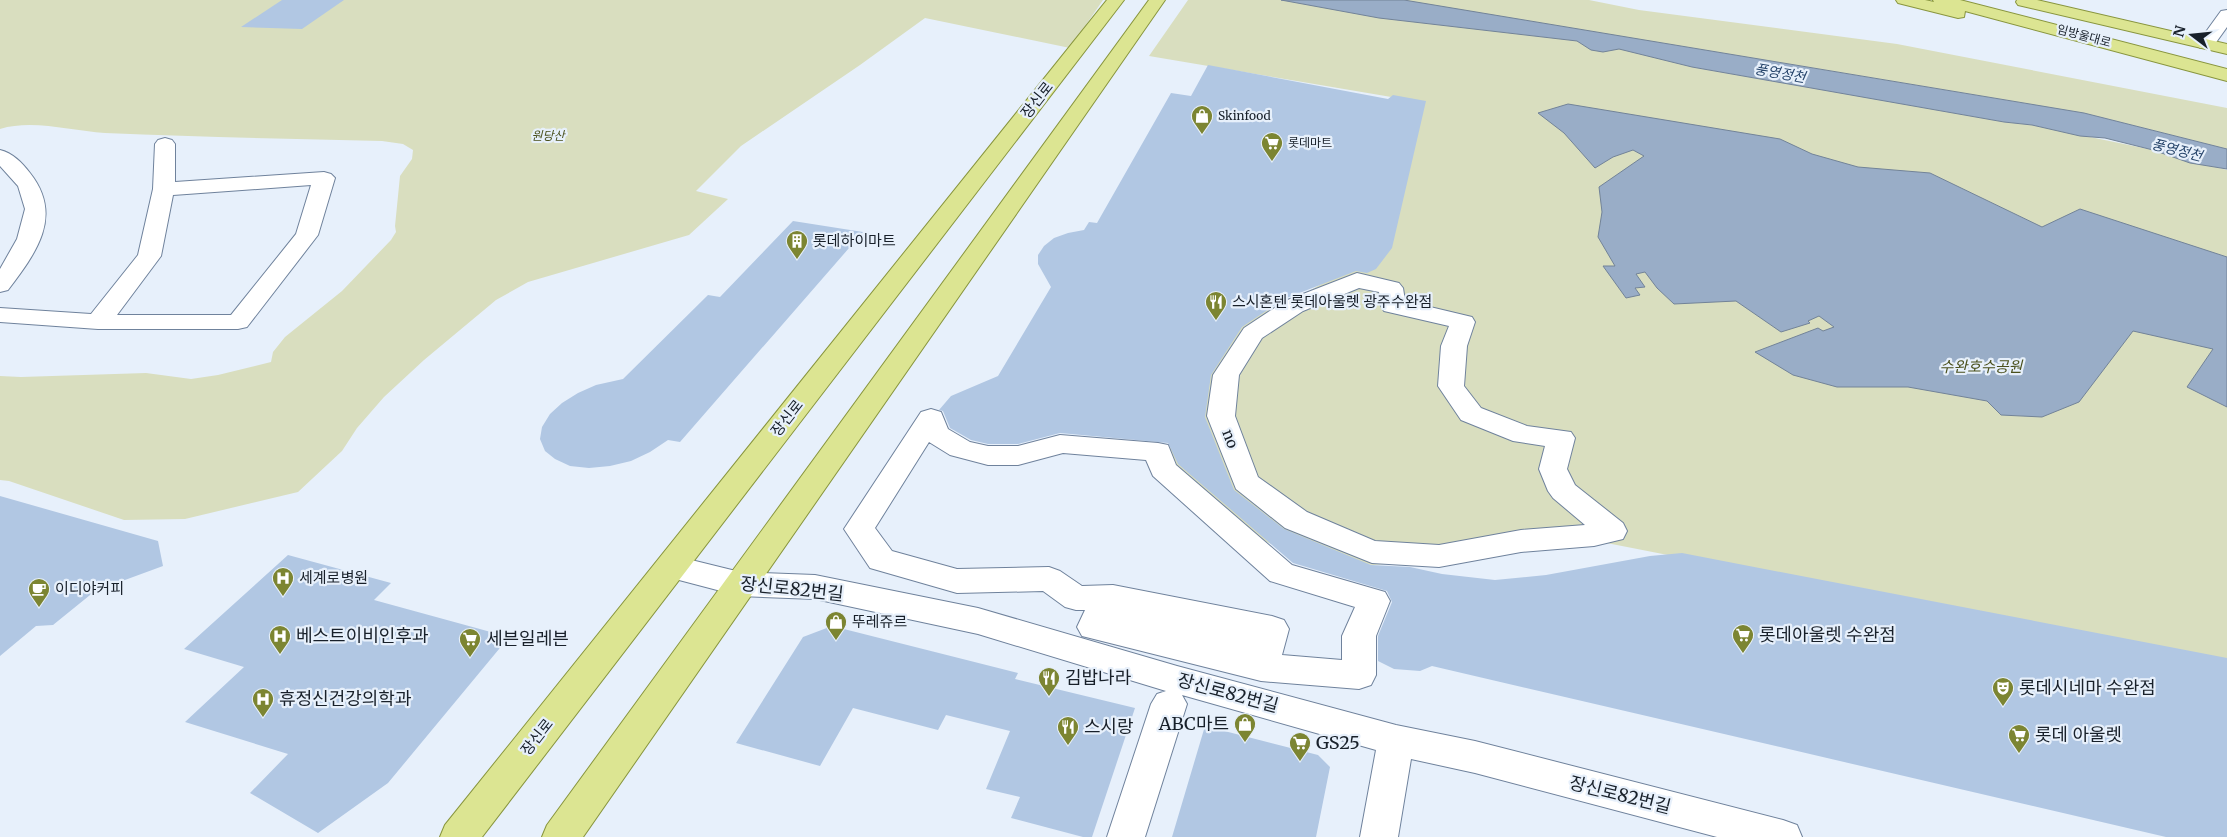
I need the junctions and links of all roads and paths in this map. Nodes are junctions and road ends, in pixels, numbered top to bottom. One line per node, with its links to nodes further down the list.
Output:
1 (1904, 0): 11 (main road)
2 (1941, 0): 11 (main road, 임방울대로)
3 (2013, 0): 8 (main road, 임방울대로)
4 (2044, 0): 8 (main road)
5 (1115, 1): 21 (main road, 장신로)
6 (1154, 4): 22 (main road)
7 (2227, 15): 9 (street)
8 (2145, 29): 9 (main road, 임방울대로)
9 (2206, 44): 10 (main road, 임방울대로)
10 (2227, 49)
11 (2156, 56): 12 (main road, 임방울대로)
12 (2227, 75)
13 (165, 144): 15 (street)
14 (0, 156): 16 (street)
15 (164, 188): 18 (street); 18 (street)
16 (0, 285)
17 (0, 315): 18 (street)
18 (98, 322)
19 (1561, 438): 19 (street, no)
20 (859, 529): 20 (street)
21 (671, 567): 22 (street, 장신로82번길); 25 (main road, 장신로)
22 (740, 584): 24 (street, 장신로82번길); 26 (main road)
23 (1169, 704): 27 (street)
24 (1396, 740): 28 (street); 29 (street, 장신로82번길)
25 (459, 837)
26 (561, 837)
27 (1126, 837)
28 (1379, 837)
29 (1783, 837)

